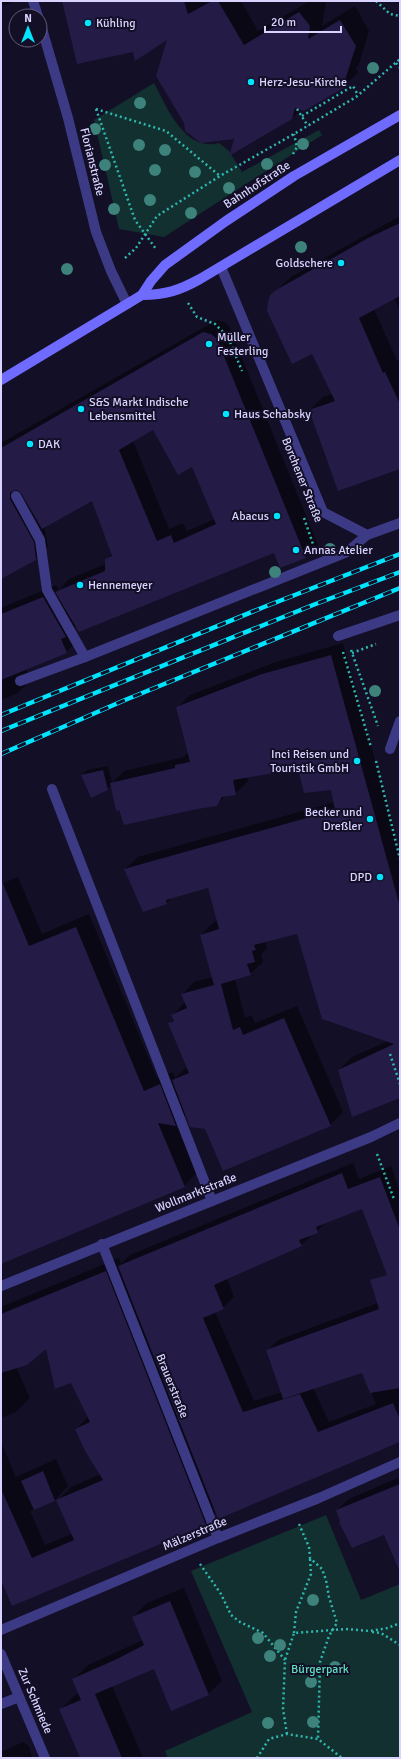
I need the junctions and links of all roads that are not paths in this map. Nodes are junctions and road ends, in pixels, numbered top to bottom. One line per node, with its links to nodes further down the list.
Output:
1 (48, 48): 6 (street, Florianstraße)
2 (400, 115): 5 (main road, Bahnhofstraße)
3 (400, 160): 4 (main road, Bahnhofstraße)
4 (221, 267): 5 (main road, Bahnhofstraße); 10 (street, Borchener Straße)
5 (142, 296): 6 (main road, Bahnhofstraße)
6 (127, 304): 7 (main road, Bahnhofstraße)
7 (1, 380)
8 (16, 496): 13 (street)
9 (400, 523): 10 (street)
10 (367, 535): 13 (street)
11 (400, 615): 12 (street)
12 (338, 636)
13 (85, 657): 14 (street)
14 (20, 681)
15 (400, 721): 16 (street)
16 (390, 749)
17 (52, 789): 19 (street)
18 (400, 1124): 19 (street, Wollmarktstraße)
19 (212, 1200): 20 (street, Wollmarktstraße)
20 (102, 1244): 21 (street, Wollmarktstraße); 23 (street, Brauerstraße)
21 (1, 1286)
22 (400, 1462): 23 (street, Mälzerstraße)
23 (218, 1538): 24 (street, Mälzerstraße)
24 (1, 1630)
25 (1, 1654): 26 (street, Zur Schmiede)
26 (19, 1697): 27 (street); 28 (street, Zur Schmiede)
27 (1, 1704)
28 (45, 1758)

